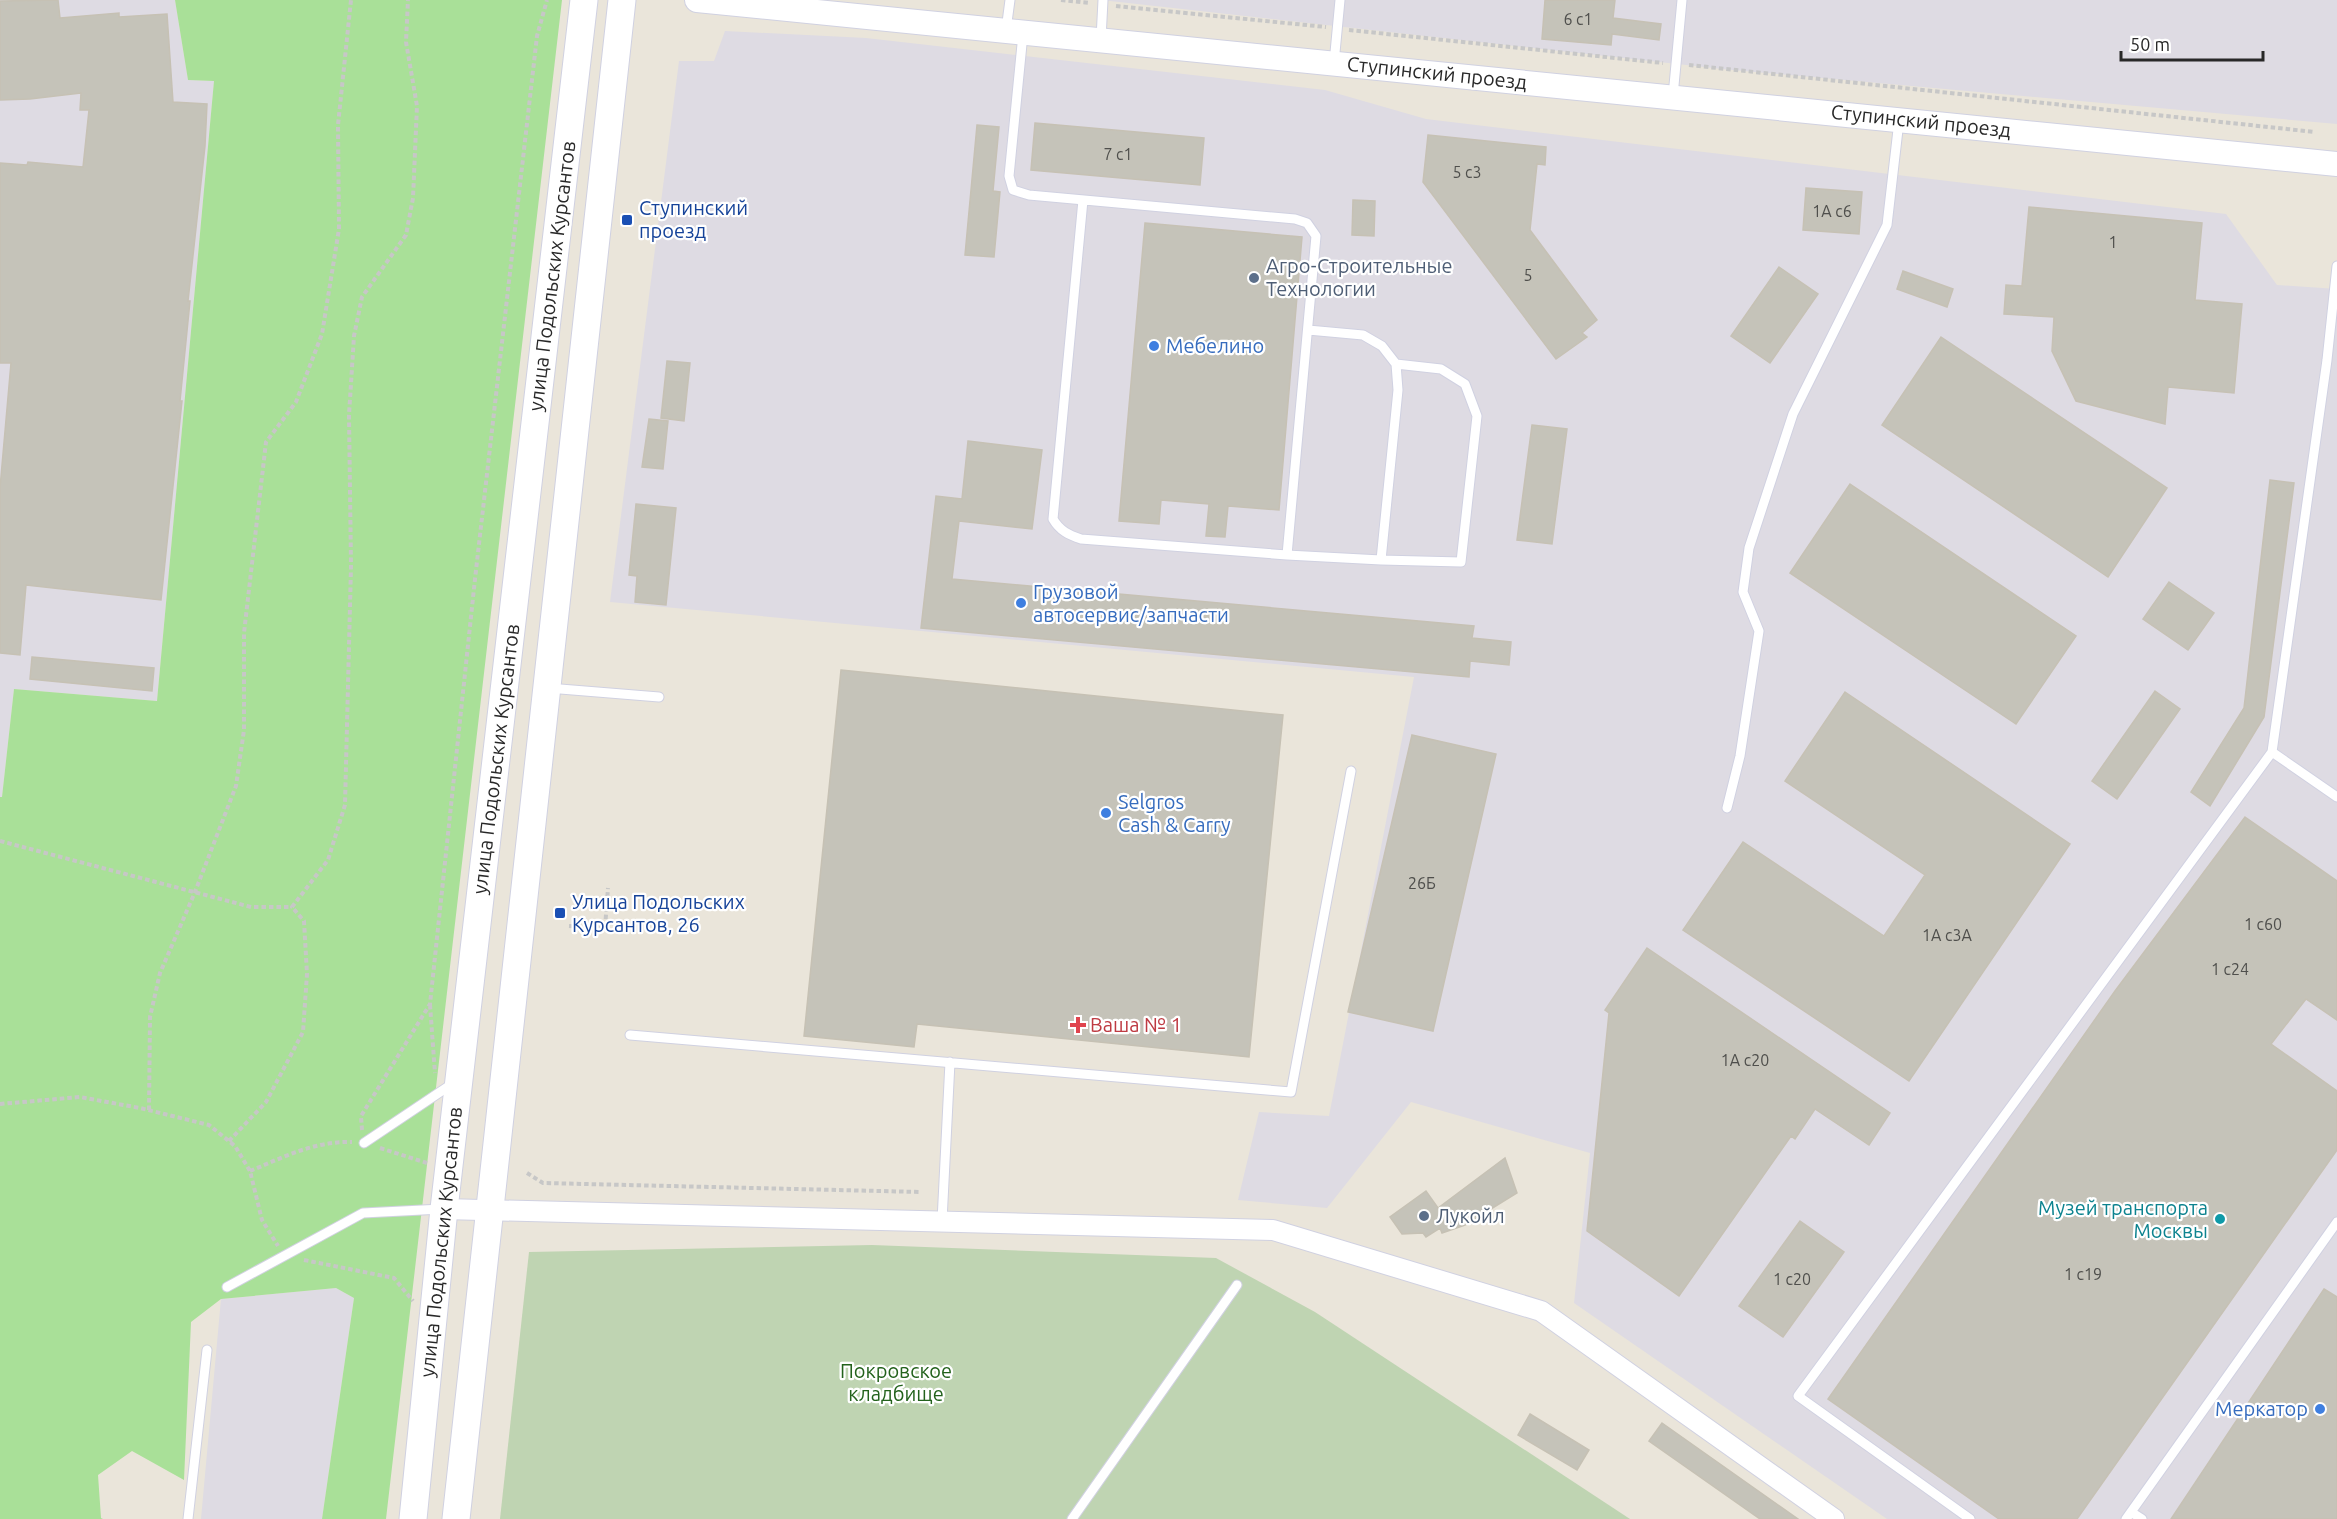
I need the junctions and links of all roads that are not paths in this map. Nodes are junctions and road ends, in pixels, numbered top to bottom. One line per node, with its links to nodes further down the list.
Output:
1 (584, 0): 30 (main road, улица Подольских Курсантов)
2 (622, 0): 22 (main road, улица Подольских Курсантов)
3 (697, 0): 8 (street, Ступинский проезд)
4 (1010, 0): 8 (lane)
5 (1103, 0): 9 (lane)
6 (1340, 0): 10 (lane)
7 (1682, 0): 11 (lane)
8 (1015, 31): 9 (street, Ступинский проезд); 14 (lane)
9 (1101, 39): 10 (street, Ступинский проезд)
10 (1334, 63): 11 (street, Ступинский проезд)
11 (1673, 96): 12 (street, Ступинский проезд)
12 (1899, 118): 13 (street, Ступинский проезд); 27 (lane)
13 (2337, 164)
14 (1083, 200): 16 (lane); 20 (lane)
15 (2337, 266): 17 (lane)
16 (1308, 330): 18 (lane); 20 (lane)
17 (2327, 360): 19 (lane); 24 (lane)
18 (1396, 364): 21 (lane); 21 (lane)
19 (2337, 367)
20 (1287, 555): 21 (lane)
21 (1380, 560)
22 (546, 688): 23 (lane); 33 (main road, улица Подольских Курсантов)
23 (659, 697)
24 (2272, 752): 26 (lane); 45 (lane)
25 (1351, 771): 29 (lane)
26 (2337, 797)
27 (1727, 808)
28 (630, 1035): 29 (lane)
29 (950, 1062): 34 (lane)
30 (459, 1080): 31 (lane); 32 (main road, улица Подольских Курсантов)
31 (364, 1143)
32 (444, 1209): 33 (street); 37 (lane); 41 (main road, улица Подольских Курсантов)
33 (491, 1209): 34 (street); 42 (main road, улица Подольских Курсантов)
34 (942, 1221): 44 (street)
35 (2335, 1227): 39 (lane)
36 (1238, 1285): 43 (lane)
37 (227, 1287)
38 (207, 1350): 40 (lane)
39 (2129, 1515): 46 (lane)
40 (188, 1519)
41 (413, 1519)
42 (456, 1519)
43 (1072, 1519)
44 (1834, 1519)
45 (1970, 1519)
46 (2142, 1519)

